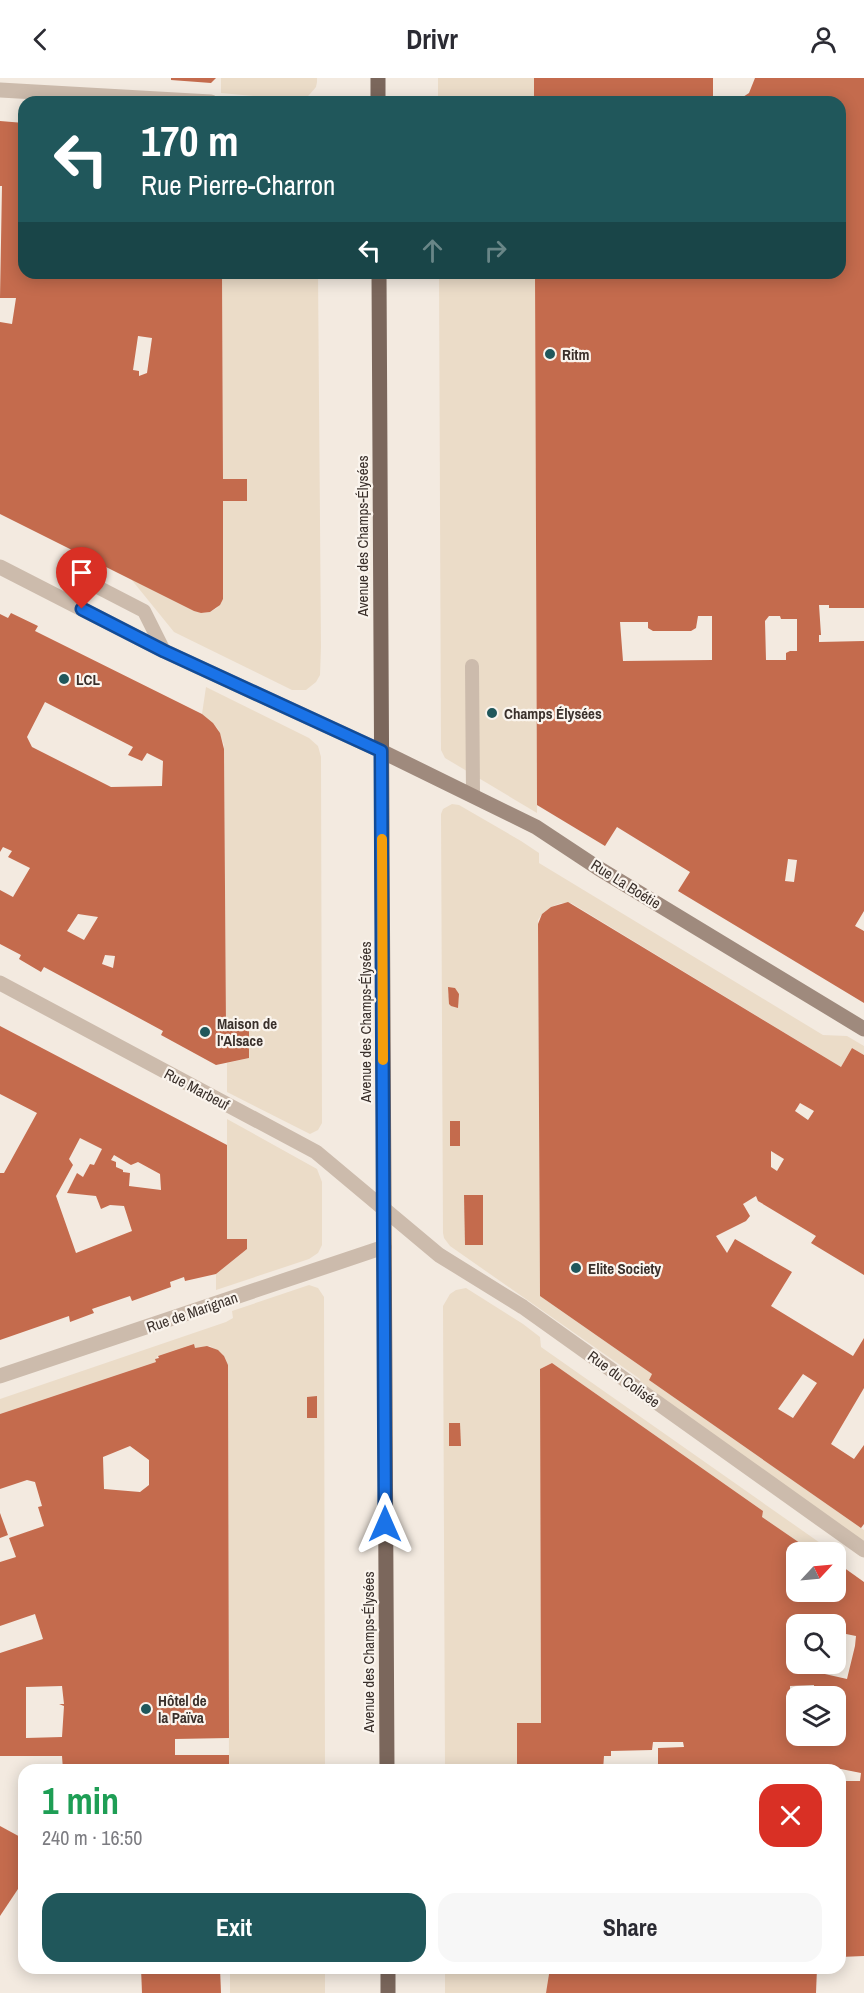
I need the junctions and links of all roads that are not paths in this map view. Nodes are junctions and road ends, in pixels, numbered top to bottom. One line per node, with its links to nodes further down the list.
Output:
1 (378, 78): 4 (main road)
2 (0, 90): 3 (street)
3 (106, 96)
4 (378, 96)
5 (379, 279): 10 (main road, Avenue des Champs-Élysées)
6 (0, 567): 8 (street)
7 (84, 580): 8 (lane)
8 (164, 651): 10 (street)
9 (471, 666): 11 (lane)
10 (381, 751): 11 (street, Rue La Boétie); 14 (main road, Avenue des Champs-Élysées)
11 (473, 794): 13 (street, Rue La Boétie)
12 (0, 983): 14 (street, Rue Marbeuf)
13 (864, 1029)
14 (384, 1209): 15 (main road, Avenue des Champs-Élysées); 17 (street, Rue du Colisée)
15 (384, 1247): 16 (street, Rue de Marignan); 18 (main road, Avenue des Champs-Élysées)
16 (0, 1376)
17 (864, 1550)
18 (387, 1764)
19 (387, 1974): 20 (main road)
20 (388, 1993)

